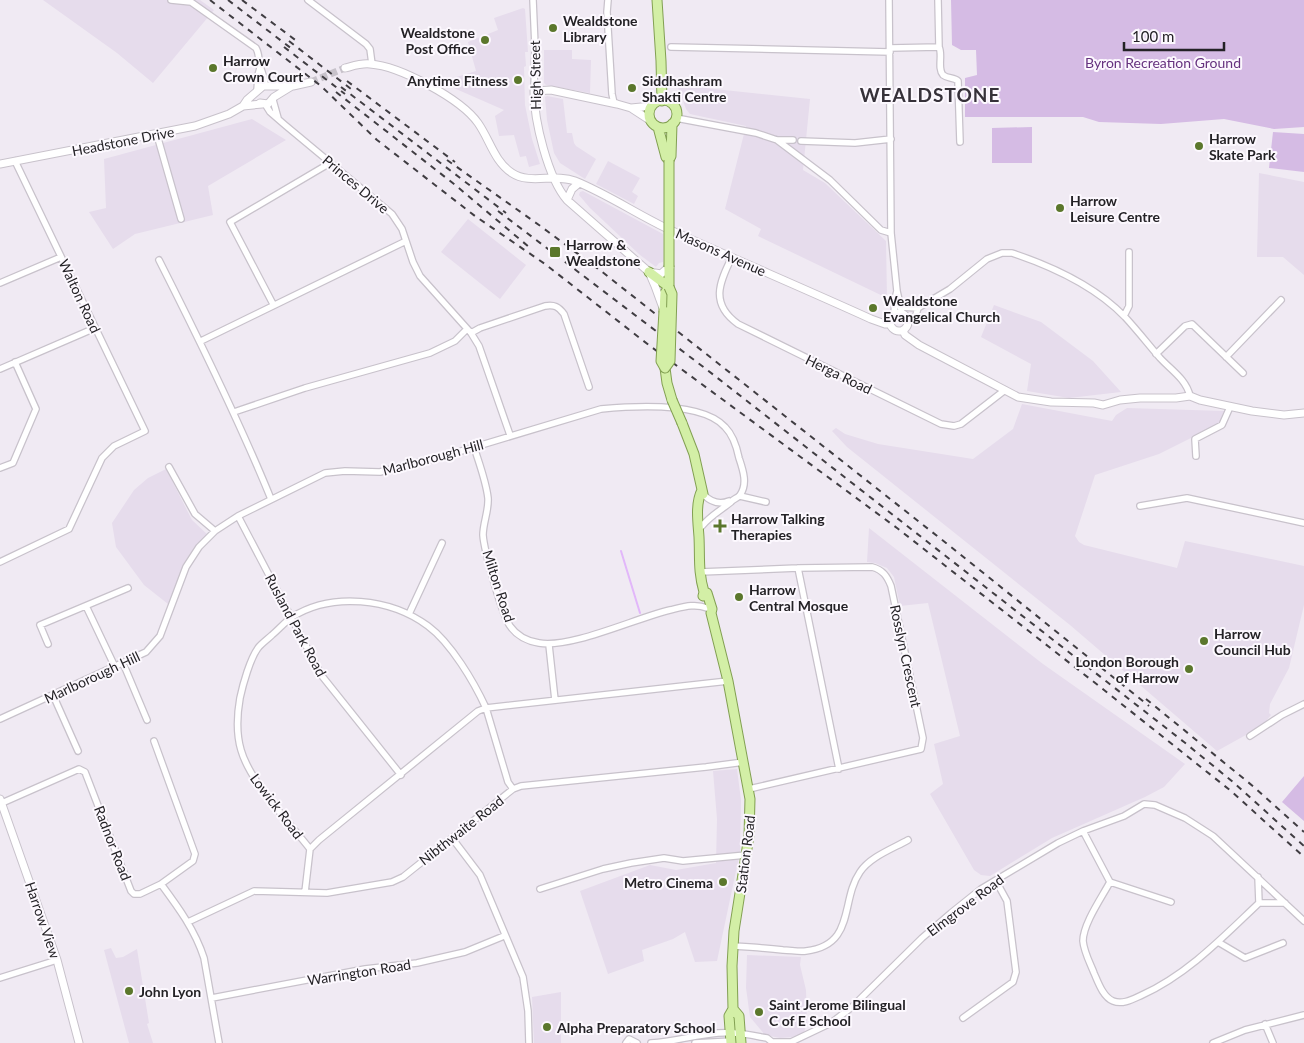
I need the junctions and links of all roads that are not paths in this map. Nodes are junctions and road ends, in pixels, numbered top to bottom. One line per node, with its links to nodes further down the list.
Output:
1 (171, 0): 12 (street)
2 (308, 0): 11 (street)
3 (533, 0): 18 (street, High Street)
4 (608, 0): 21 (street)
5 (657, 0): 20 (main road)
6 (888, 0): 10 (street)
7 (938, 0): 9 (street)
8 (671, 47): 10 (street)
9 (939, 47): 10 (street); 34 (street)
10 (890, 50): 30 (street)
11 (372, 64): 13 (street); 39 (street, Masons Avenue)
12 (260, 68): 15 (street); 17 (street)
13 (345, 68)
14 (311, 82): 16 (street)
15 (266, 86): 16 (street); 17 (street); 19 (street)
16 (293, 86): 19 (street)
17 (256, 92): 22 (street); 23 (street, Headstone Drive)
18 (534, 92): 21 (street); 39 (street, High Street)
19 (273, 98): 22 (street); 26 (street)
20 (662, 100): 24 (main road); 27 (main road)
21 (614, 103): 25 (street)
22 (264, 104): 23 (street, Headstone Drive); 26 (street, Princes Drive)
23 (244, 106): 29 (street, Headstone Drive)
24 (652, 106): 25 (street); 28 (main road)
25 (631, 108): 28 (street)
26 (278, 118): 37 (street, Princes Drive)
27 (674, 121): 28 (main road); 31 (street); 35 (main road)
28 (654, 124): 35 (main road)
29 (158, 134): 36 (street, Headstone Drive); 42 (street)
30 (892, 139): 33 (street); 43 (street)
31 (777, 140): 32 (street); 43 (street)
32 (793, 140)
33 (801, 141)
34 (960, 142)
35 (668, 150): 49 (main road, bridge)
36 (15, 162): 38 (street, Headstone Drive); 46 (street, Walton Road)
37 (330, 163): 44 (street, Princes Drive); 55 (street)
38 (0, 164)
39 (553, 178): 40 (street, Masons Avenue); 41 (street, High Street)
40 (579, 183): 41 (street); 47 (street, Masons Avenue)
41 (567, 200): 50 (street, High Street)
42 (182, 219)
43 (892, 233): 53 (street)
44 (406, 241): 55 (street); 64 (street, Princes Drive)
45 (1129, 252): 59 (street)
46 (61, 257): 51 (street); 62 (street, Walton Road)
47 (732, 257): 61 (street, Masons Avenue); 73 (street, Herga Road)
48 (159, 260): 65 (street)
49 (669, 267): 50 (street); 52 (main road)
50 (652, 276): 52 (main road); 57 (street)
51 (0, 283)
52 (669, 287): 57 (main road); 69 (main road, bridge)
53 (897, 291): 58 (street); 58 (street)
54 (1281, 300): 67 (street)
55 (273, 304): 65 (street)
56 (918, 308): 58 (street); 59 (street); 60 (street)
57 (664, 311): 69 (main road, bridge)
58 (899, 311): 60 (street); 61 (street)
59 (1124, 316): 66 (street)
60 (908, 322): 63 (street)
61 (890, 324): 63 (street)
62 (95, 328): 68 (street); 95 (street, Walton Road)
63 (903, 330): 73 (street)
64 (469, 331): 72 (street); 76 (street); 78 (street, Princes Drive)
65 (200, 341): 76 (street)
66 (1156, 354): 67 (street); 74 (street)
67 (1226, 357): 71 (street)
68 (15, 362): 70 (street); 82 (street)
69 (665, 368): 83 (main road, bridge)
70 (0, 369)
71 (1243, 373)
72 (588, 387)
73 (1005, 390): 74 (street)
74 (1190, 396): 75 (street)
75 (1230, 407): 77 (street); 80 (street)
76 (234, 412): 85 (street)
77 (1304, 413)
78 (510, 435): 79 (street, Marlborough Hill); 84 (street, Marlborough Hill)
79 (474, 446): 85 (street, Marlborough Hill); 106 (street, Milton Road)
80 (1196, 456)
81 (169, 467): 92 (street)
82 (0, 468)
83 (703, 493): 86 (street); 91 (main road, Station Road); 93 (main road, Station Road)
84 (740, 496): 86 (street); 87 (street)
85 (272, 500): 89 (street, Marlborough Hill)
86 (732, 500): 91 (street)
87 (766, 502)
88 (1140, 506): 90 (street)
89 (238, 516): 92 (street, Marlborough Hill); 104 (street, Rusland Park Road)
90 (1304, 523)
91 (702, 526): 93 (main road, Station Road)
92 (215, 531): 107 (street, Marlborough Hill)
93 (699, 538): 97 (main road, Station Road)
94 (442, 543): 103 (street)
95 (0, 562)
96 (798, 568): 97 (street, Rosslyn Crescent); 120 (street); 120 (street, Rosslyn Crescent)
97 (700, 572): 99 (main road, Station Road)
98 (128, 588): 101 (street)
99 (704, 594): 100 (street, Milton Road); 102 (main road, Station Road)
100 (692, 605): 102 (street, Milton Road); 106 (street, Milton Road)
101 (86, 606): 105 (street); 108 (street)
102 (709, 610): 109 (main road, Station Road)
103 (409, 614): 104 (street, Lowick Road); 113 (street, Lowick Road)
104 (292, 618): 121 (street, Rusland Park Road); 128 (street, Lowick Road)
105 (48, 644)
106 (549, 645): 111 (street)
107 (123, 663): 108 (street, Marlborough Hill); 115 (street)
108 (115, 667): 110 (street, Marlborough Hill)
109 (728, 681): 111 (street); 119 (main road, Station Road)
110 (53, 695): 114 (street, Marlborough Hill); 118 (street)
111 (555, 700): 113 (street)
112 (1304, 704): 116 (street)
113 (486, 708): 121 (street); 122 (street, Lowick Road)
114 (0, 719)
115 (147, 720)
116 (1250, 736)
117 (154, 741): 133 (street)
118 (78, 750)
119 (744, 762): 122 (street, Nibthwaite Road); 123 (main road, Station Road)
120 (839, 769): 123 (street, Rosslyn Crescent)
121 (401, 775): 128 (street)
122 (513, 789): 126 (street, Nibthwaite Road)
123 (748, 789): 129 (main road, Station Road)
124 (1, 801): 133 (street, Radnor Road); 145 (street, Harrow View)
125 (1084, 831): 130 (street, Elmgrove Road); 131 (street, Elmgrove Road); 132 (street)
126 (452, 838): 135 (street, Nibthwaite Road); 141 (street)
127 (908, 840): 144 (street)
128 (310, 849): 135 (street, Lowick Road)
129 (746, 855): 134 (street); 144 (main road, Station Road)
130 (1258, 877): 137 (street); 138 (street)
131 (996, 881): 150 (street); 152 (street, Elmgrove Road)
132 (1110, 882): 136 (street); 142 (street)
133 (161, 884): 140 (street)
134 (540, 889)
135 (305, 892): 140 (street, Nibthwaite Road)
136 (1171, 902)
137 (1259, 903): 138 (street); 142 (street)
138 (1285, 903): 139 (street)
139 (1304, 921)
140 (188, 922): 147 (street)
141 (504, 936): 147 (street, Warrington Road); 158 (street)
142 (1218, 942): 143 (street)
143 (1283, 943)
144 (733, 946): 148 (main road, Station Road)
145 (57, 960): 146 (street); 156 (street, Harrow View)
146 (0, 978)
147 (212, 998): 157 (street)
148 (734, 1009): 153 (main road, Station Road); 154 (main road, Station Road)
149 (1304, 1015): 151 (street)
150 (962, 1018)
151 (1265, 1024): 165 (street); 166 (street)
152 (805, 1036): 155 (street, Elmgrove Road); 164 (street)
153 (731, 1039): 154 (street, Elmgrove Road); 162 (street); 163 (street)
154 (741, 1041): 155 (street, Elmgrove Road)
155 (771, 1042)
156 (79, 1043)
157 (219, 1043)
158 (529, 1043)
159 (626, 1043): 160 (street)
160 (635, 1043)
161 (651, 1043): 162 (street)
162 (669, 1043)
163 (695, 1043)
164 (808, 1043)
165 (1213, 1043)
166 (1273, 1043)

